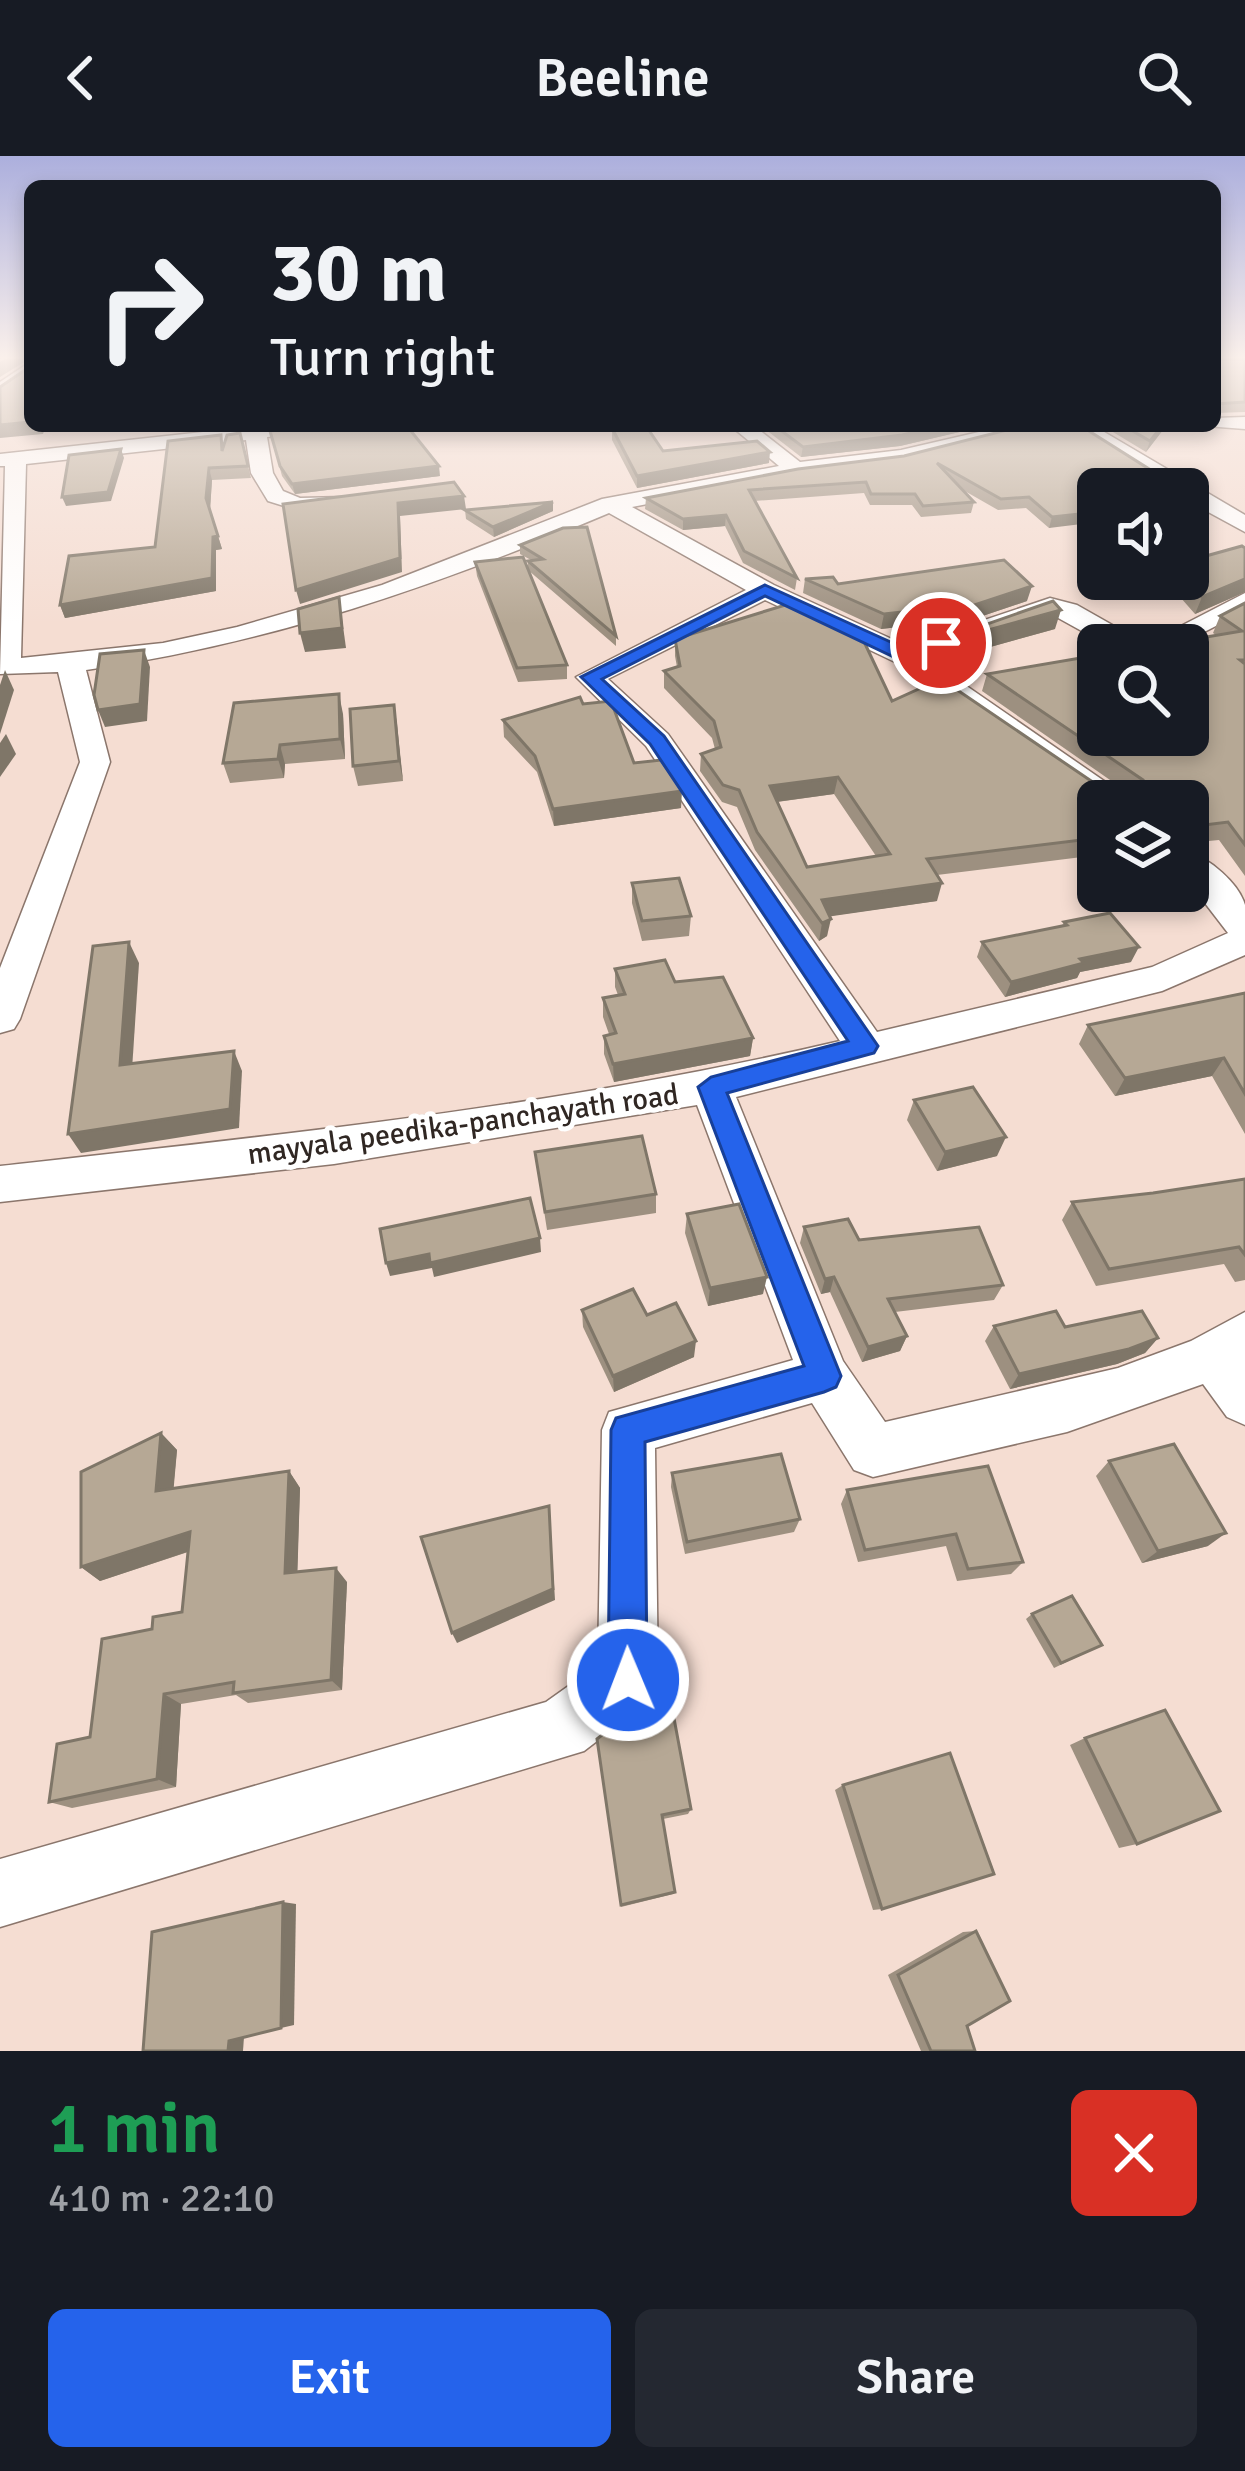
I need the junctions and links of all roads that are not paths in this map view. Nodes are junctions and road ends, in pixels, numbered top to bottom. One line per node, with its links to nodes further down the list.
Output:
1 (139, 447): 6 (street)
2 (259, 447): 10 (street)
3 (768, 447): 9 (street)
4 (938, 447): 9 (street)
5 (1115, 447): 8 (street)
6 (115, 450): 7 (street)
7 (8, 459): 19 (street)
8 (1148, 468)
9 (796, 469): 11 (street)
10 (368, 497)
11 (610, 504): 14 (street); 19 (street)
12 (1209, 505): 13 (street)
13 (1245, 525)
14 (765, 590): 18 (street); 25 (street)
15 (1245, 601): 17 (street)
16 (1091, 624): 18 (street)
17 (1200, 624)
18 (905, 656): 20 (street)
19 (70, 666): 24 (street)
20 (1086, 780)
21 (1209, 881): 22 (street)
22 (1245, 930)
23 (1245, 940): 25 (street)
24 (0, 1019)
25 (865, 1046): 26 (street)
26 (711, 1087): 27 (street, mayyala peedika-panchayath road); 29 (street, mayyala peedika-panchayath road)
27 (0, 1184)
28 (1230, 1346): 29 (street, mayyala peedika-panchayath road); 30 (street)
29 (824, 1376): 31 (street)
30 (1245, 1400)
31 (0, 1893)

